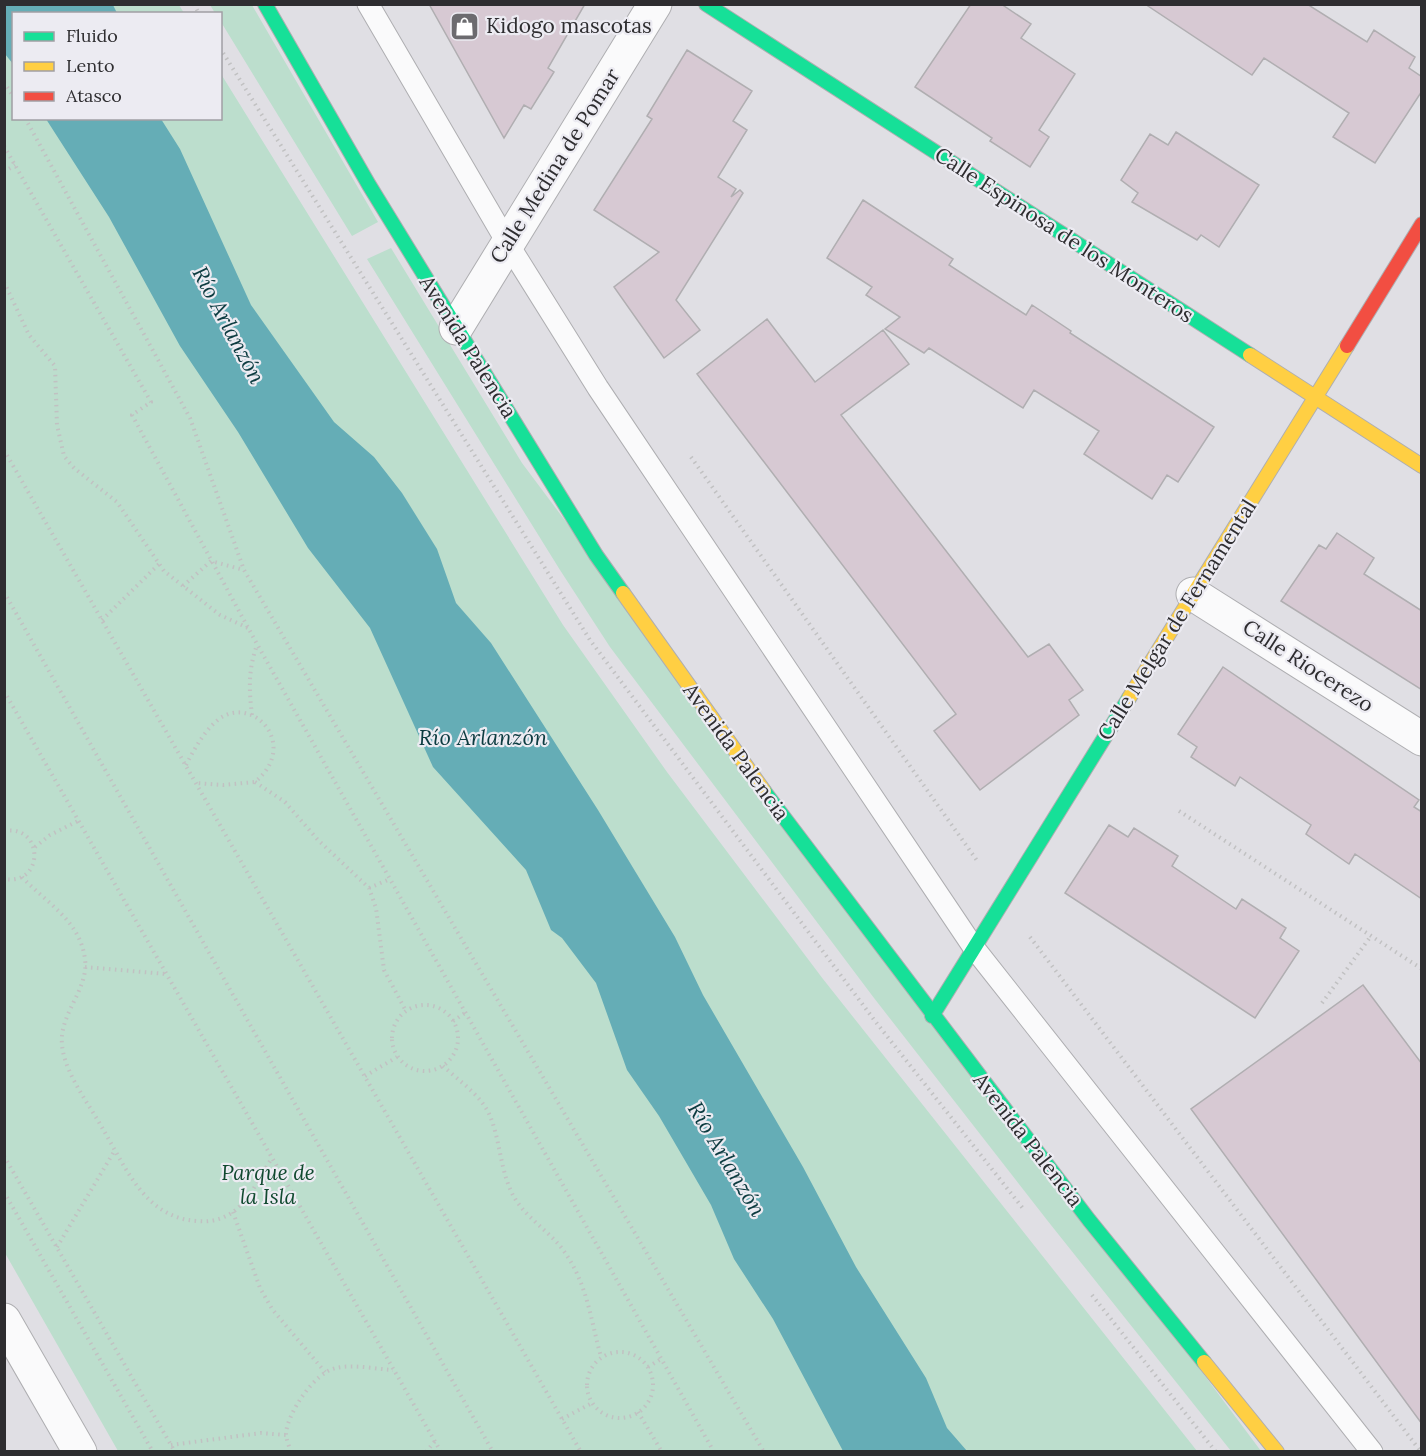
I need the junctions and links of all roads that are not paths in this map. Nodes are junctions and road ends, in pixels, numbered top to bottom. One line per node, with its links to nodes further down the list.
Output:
1 (264, 4): 7 (main road, Avenida Palencia)
2 (369, 4): 6 (lane)
3 (655, 4): 6 (street, Calle Medina de Pomar)
4 (706, 4): 8 (main road, Calle Espinosa de los Monteros)
5 (1418, 238): 8 (main road, Calle Melgar de Fernamental)
6 (508, 244): 7 (street, Calle Medina de Pomar); 12 (lane)
7 (456, 328): 13 (main road, Avenida Palencia)
8 (1314, 397): 9 (main road, Calle Espinosa de los Monteros); 10 (main road, Calle Melgar de Fernamental)
9 (1422, 466)
10 (1193, 594): 11 (street, Calle Riocerezo); 12 (main road, Calle Melgar de Fernamental)
11 (1422, 739)
12 (974, 948): 13 (main road, Calle Melgar de Fernamental); 17 (lane)
13 (932, 1016): 16 (main road, Avenida Palencia)
14 (4, 1320): 15 (street)
15 (80, 1452)
16 (1277, 1452)
17 (1372, 1452)

